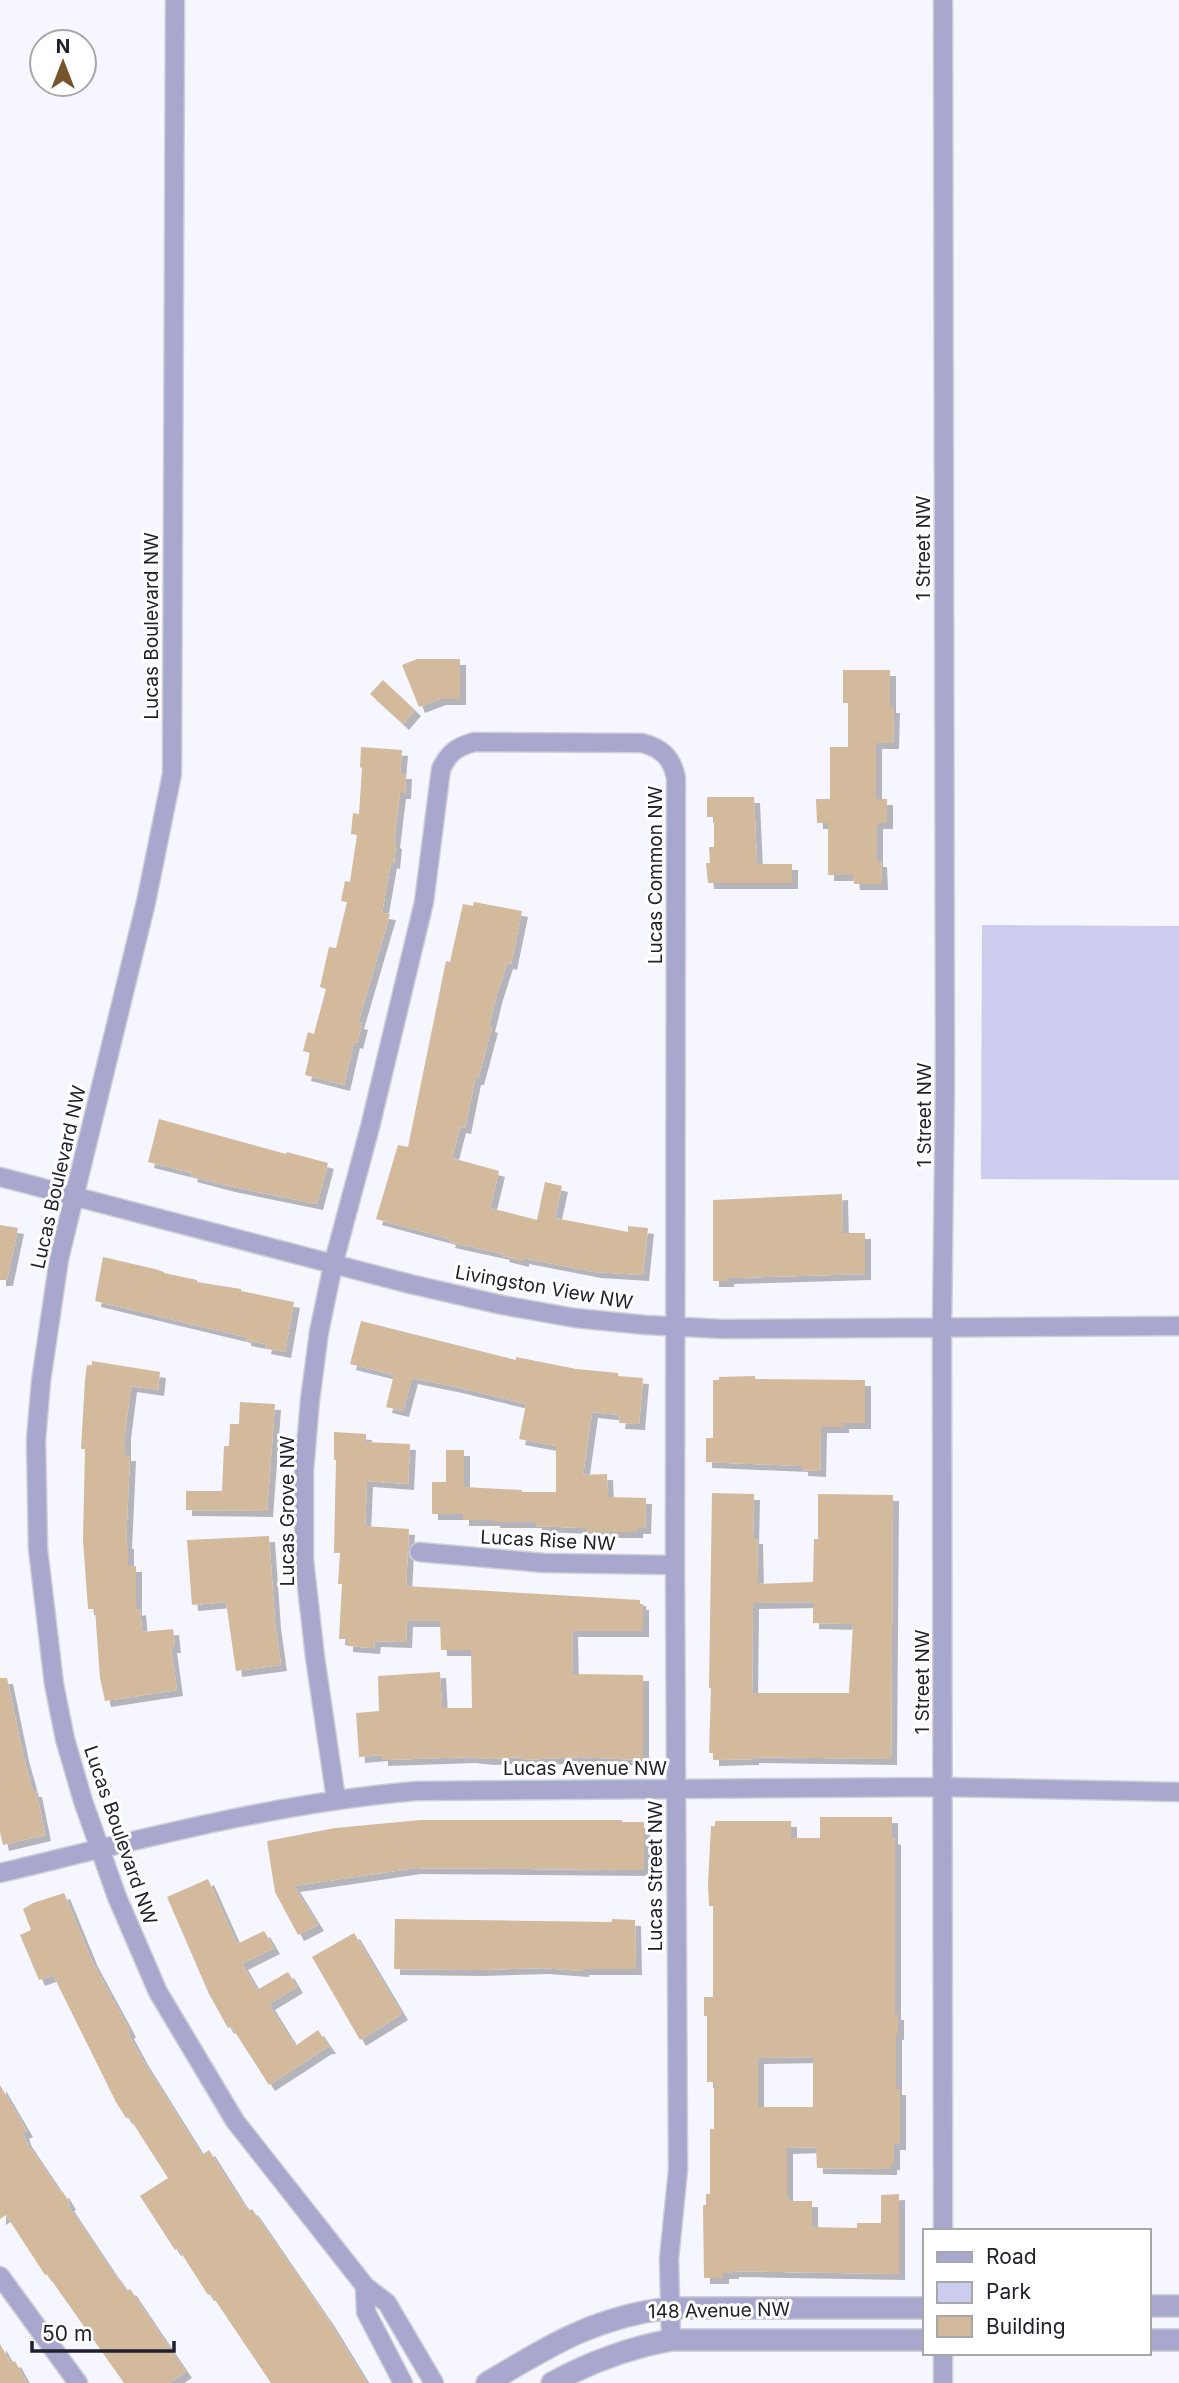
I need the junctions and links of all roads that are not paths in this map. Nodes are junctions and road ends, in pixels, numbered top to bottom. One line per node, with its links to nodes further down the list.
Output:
1 (175, 0): 4 (street, Lucas Boulevard NW)
2 (943, 0): 8 (street, 1 Street NW)
3 (0, 1177): 4 (street, Livingston View NW)
4 (74, 1196): 5 (street, Livingston View NW); 15 (street, Lucas Boulevard NW)
5 (333, 1265): 7 (street, Livingston View NW); 7 (street, Lucas Common NW); 14 (street, Lucas Grove NW)
6 (1179, 1326): 8 (street, Livingston View NW)
7 (676, 1327): 8 (street, Livingston View NW); 10 (street, Lucas Street NW)
8 (942, 1327): 11 (street, 1 Street NW)
9 (419, 1552): 10 (street, Lucas Rise NW)
10 (675, 1565): 12 (street, Lucas Street NW)
11 (943, 1787): 12 (street, Lucas Avenue NW); 13 (street, Lucas Avenue NW); 17 (street, 1 Street NW)
12 (676, 1789): 14 (street, Lucas Avenue NW); 22 (street, Lucas Street NW)
13 (1179, 1792)
14 (336, 1799): 15 (street, Lucas Avenue NW)
15 (101, 1849): 16 (street, Lucas Avenue NW); 19 (street, Lucas Boulevard NW)
16 (0, 1872)
17 (943, 2229)
18 (0, 2276): 29 (street)
19 (365, 2286): 30 (street, Lucas Boulevard NW); 31 (street, Lucas Boulevard NW)
20 (1151, 2306): 21 (street)
21 (1179, 2306)
22 (670, 2308): 23 (street, 148 Avenue NW); 24 (street, Lucas Street NW); 32 (street, 148 Avenue NW)
23 (923, 2308)
24 (671, 2340): 25 (street, 148 Avenue NW); 33 (street, 148 Avenue NW)
25 (923, 2340)
26 (1151, 2340): 27 (street)
27 (1179, 2340)
28 (943, 2355): 34 (street)
29 (78, 2383)
30 (403, 2383)
31 (434, 2383)
32 (487, 2383)
33 (552, 2383)
34 (943, 2383)

